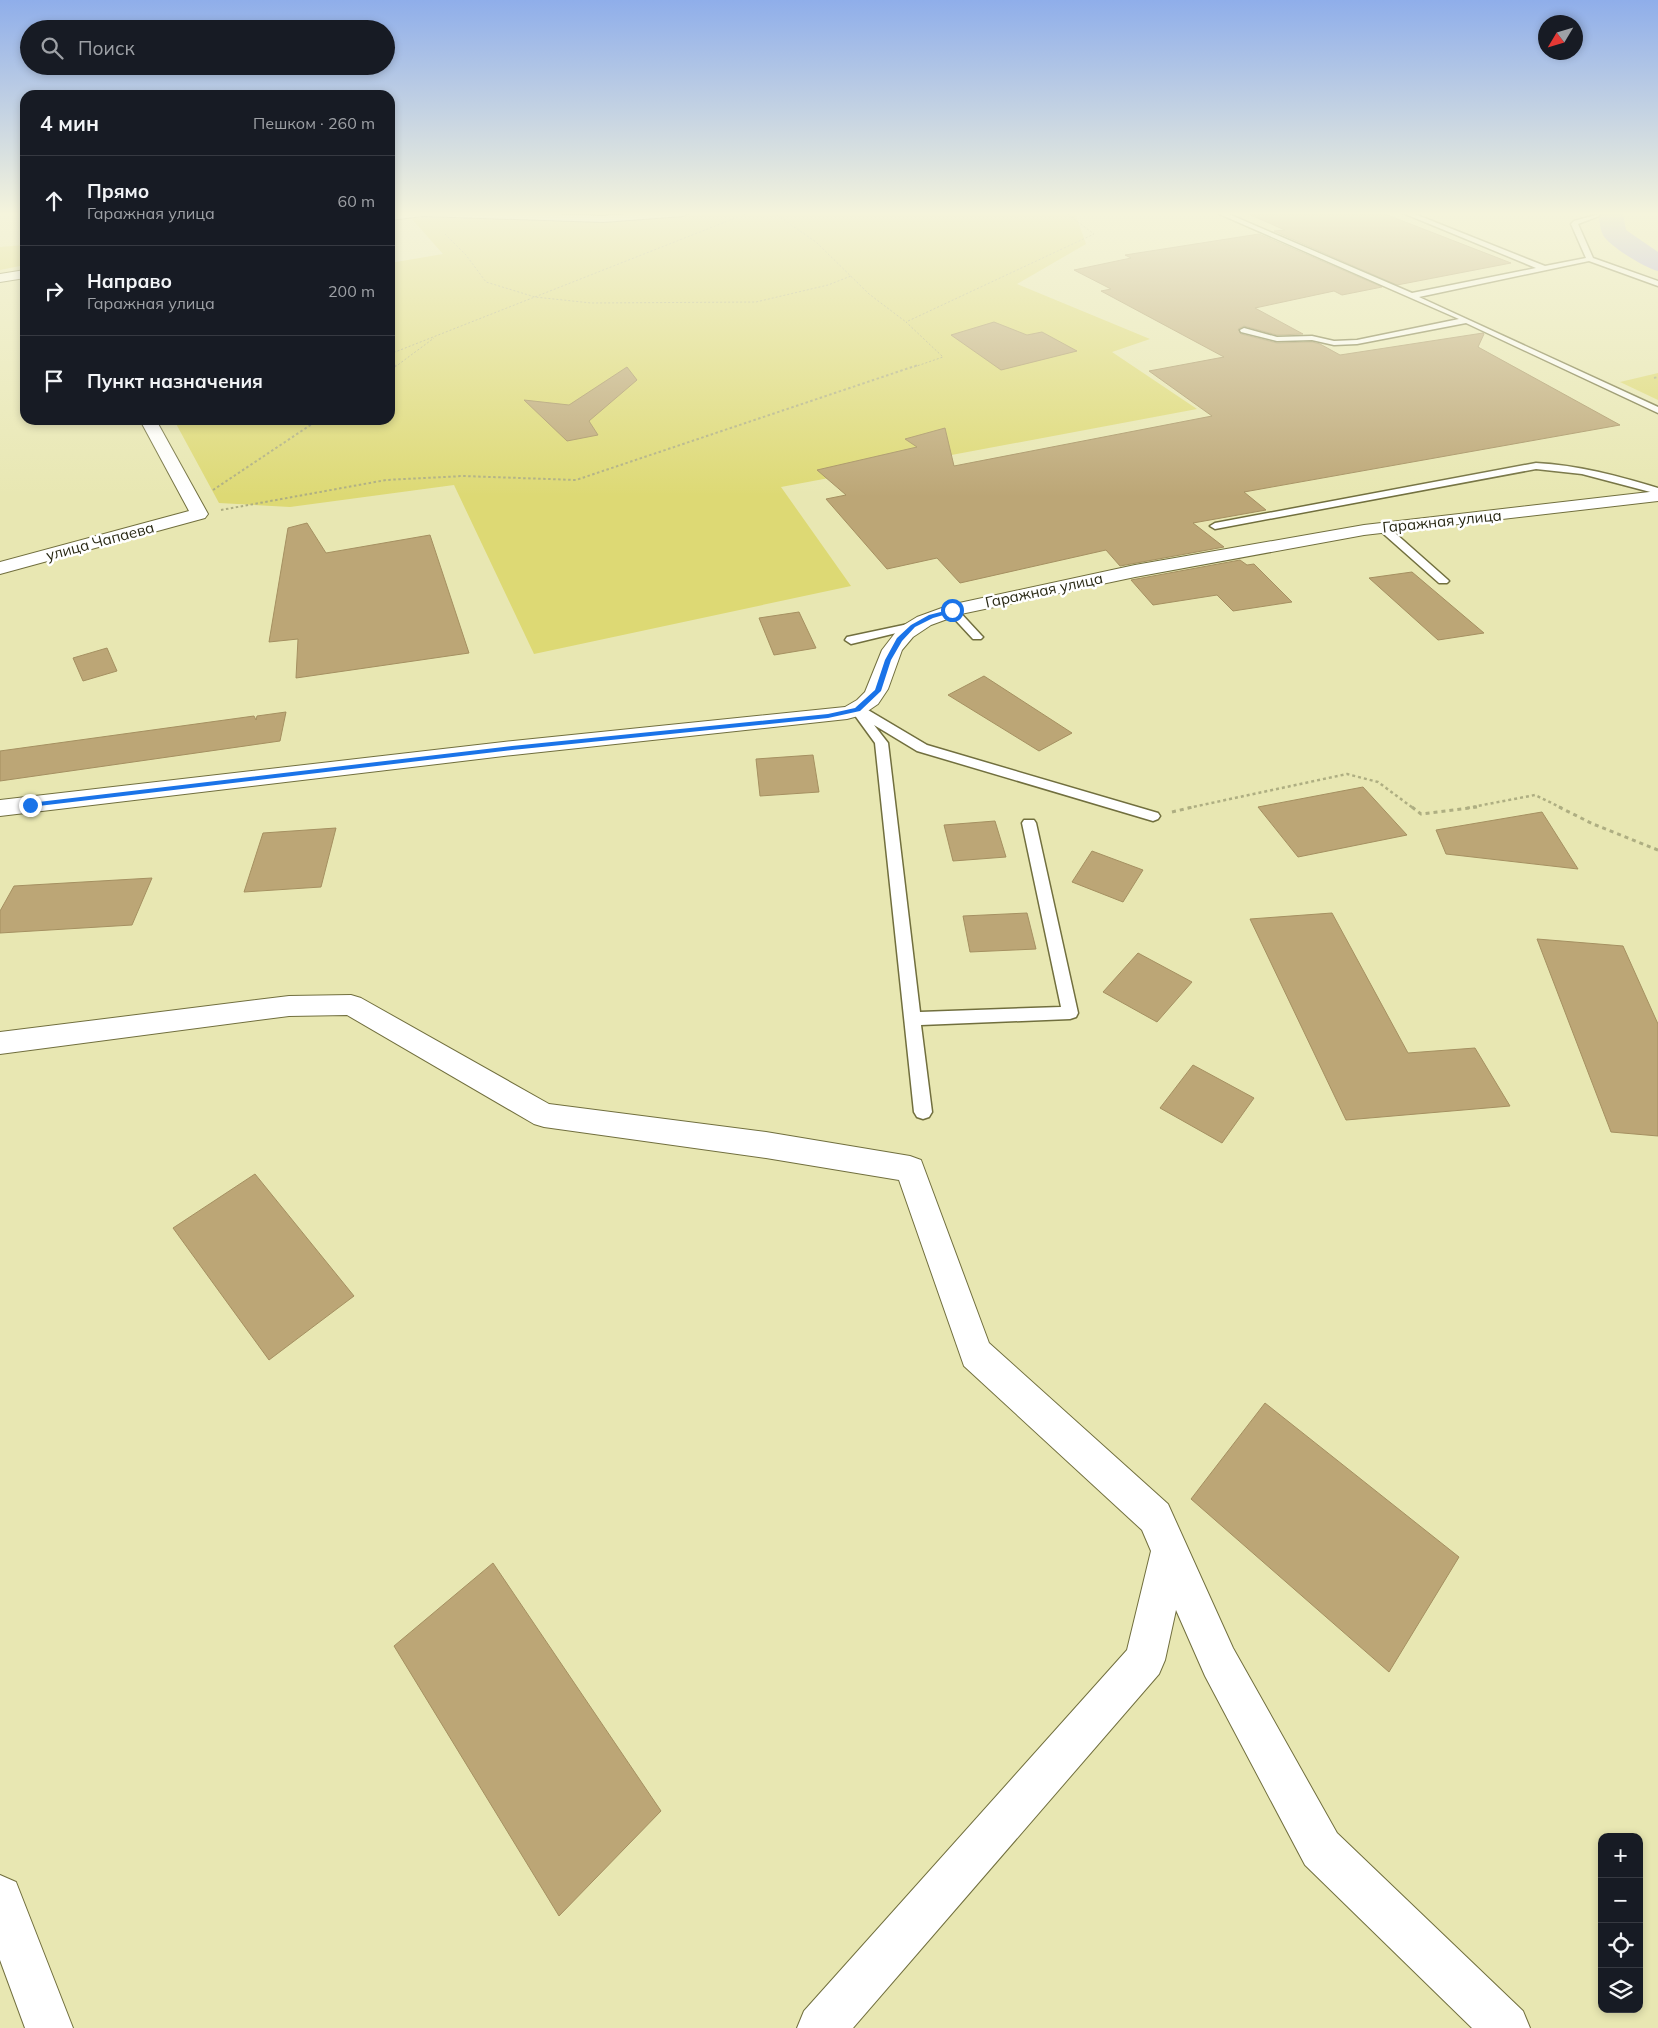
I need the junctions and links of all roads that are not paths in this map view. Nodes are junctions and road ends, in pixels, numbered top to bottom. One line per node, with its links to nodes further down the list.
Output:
1 (1438, 308): 2 (lane)
2 (1466, 320): 3 (lane); 4 (lane)
3 (1244, 330)
4 (1658, 410)
5 (151, 425): 10 (street, улица Чапаева)
6 (1658, 491): 8 (lane)
7 (1658, 496): 9 (street, Гаражная улица)
8 (1215, 526)
9 (1382, 527): 11 (lane); 12 (street, Гаражная улица)
10 (0, 568)
11 (1443, 581)
12 (946, 609): 13 (street, Гаражная улица); 14 (lane)
13 (913, 626): 15 (lane); 16 (street, Гаражная улица)
14 (977, 637)
15 (851, 640)
16 (857, 710): 17 (street); 18 (lane); 20 (lane)
17 (0, 808)
18 (1154, 816)
19 (1029, 823): 20 (lane)
20 (913, 1019): 22 (lane)
21 (0, 1043): 23 (street)
22 (923, 1112)
23 (1170, 1550): 26 (street); 27 (street)
24 (0, 1898): 25 (street)
25 (49, 2028)
26 (821, 2028)
27 (1506, 2028)

